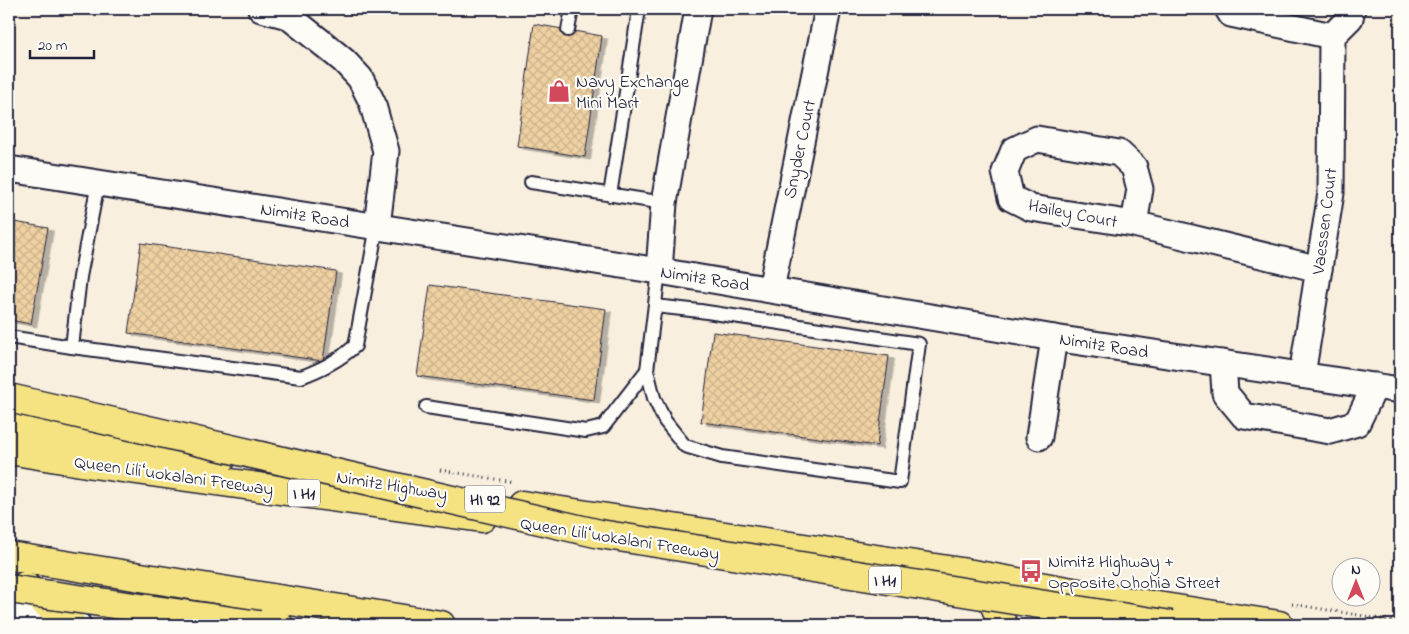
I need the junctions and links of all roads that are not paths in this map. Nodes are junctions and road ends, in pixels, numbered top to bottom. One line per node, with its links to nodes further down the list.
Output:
1 (261, 9): 16 (street)
2 (572, 9): 8 (lane)
3 (639, 9): 13 (lane)
4 (698, 9): 14 (street)
5 (828, 9): 19 (street, Snyder Court)
6 (1228, 9): 9 (street)
7 (1352, 9): 9 (street)
8 (568, 30)
9 (1332, 36): 17 (street, Vaessen Court)
10 (9, 169): 12 (street, Nimitz Road)
11 (531, 182): 13 (lane)
12 (98, 183): 16 (street, Nimitz Road); 23 (lane)
13 (610, 195): 14 (lane)
14 (664, 203): 18 (street)
15 (1134, 224): 15 (street, Hailey Court); 17 (street, Hailey Court)
16 (377, 226): 18 (street, Nimitz Road); 23 (lane)
17 (1319, 269): 26 (street, Vaessen Court)
18 (659, 271): 19 (street, Nimitz Road); 20 (lane)
19 (770, 289): 22 (street, Nimitz Road)
20 (655, 306): 25 (lane); 25 (lane)
21 (9, 337): 23 (lane)
22 (1054, 338): 24 (street, Nimitz Road); 32 (street)
23 (72, 347)
24 (1223, 363): 26 (street, Nimitz Road); 27 (street)
25 (647, 370): 30 (lane)
26 (1302, 375): 27 (street, Nimitz Road)
27 (1375, 386): 28 (street, Nimitz Road)
28 (1400, 390)
29 (9, 398): 34 (main road, bridge)
30 (426, 407)
31 (9, 425): 36 (main road, Nimitz Highway / HI 92)
32 (1039, 437)
33 (9, 450): 34 (main road, Queen Liliʻuokalani Freeway / I H1, bridge)
34 (600, 534): 46 (main road, Queen Liliʻuokalani Freeway / I H1, bridge)
35 (9, 556): 43 (main road)
36 (961, 572): 38 (main road, Nimitz Highway / HI 92); 44 (main road)
37 (13, 584): 40 (main road); 41 (main road, bridge); 42 (main road)
38 (1106, 598): 45 (street); 47 (main road, Nimitz Highway / HI 92)
39 (9, 614): 40 (street)
40 (60, 624)
41 (259, 625)
42 (279, 625)
43 (441, 625)
44 (1003, 625)
45 (1102, 625)
46 (1171, 625)
47 (1279, 625)

